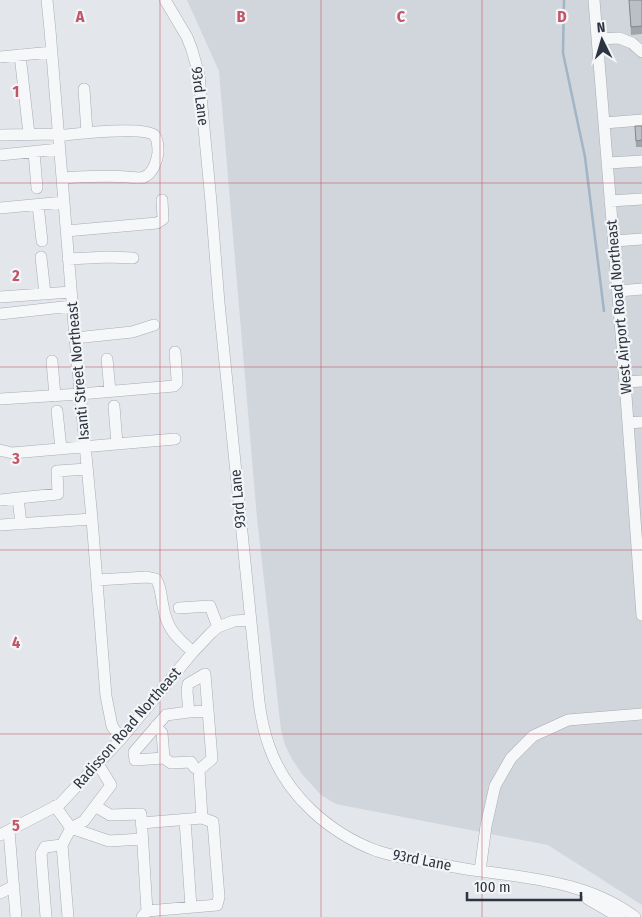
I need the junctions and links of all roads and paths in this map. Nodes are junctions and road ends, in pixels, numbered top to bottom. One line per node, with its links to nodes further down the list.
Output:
1 (47, 0): 5 (street, Isanti Street Northeast)
2 (165, 0): 74 (street, 93rd Lane)
3 (594, 0): 4 (street, West Airport Road Northeast)
4 (598, 39): 6 (street); 11 (street, West Airport Road Northeast)
5 (52, 52): 7 (street); 15 (street, Isanti Street Northeast)
6 (642, 52)
7 (20, 55): 8 (street); 13 (street)
8 (0, 57)
9 (84, 89): 12 (street)
10 (642, 120): 11 (street)
11 (604, 123): 20 (street, West Airport Road Northeast)
12 (87, 133): 15 (street); 21 (street)
13 (29, 134): 14 (street); 15 (street)
14 (0, 135)
15 (58, 135): 16 (street, Isanti Street Northeast)
16 (60, 149): 17 (street); 21 (street, Isanti Street Northeast)
17 (34, 152): 18 (street); 22 (street)
18 (0, 155)
19 (642, 160): 20 (street)
20 (608, 163): 25 (street, West Airport Road Northeast)
21 (62, 178): 26 (street, Isanti Street Northeast)
22 (37, 188)
23 (642, 198): 25 (street)
24 (162, 200): 29 (street)
25 (610, 201): 32 (street, West Airport Road Northeast)
26 (64, 202): 27 (street); 29 (street, Isanti Street Northeast)
27 (38, 205): 28 (street); 31 (street)
28 (0, 208)
29 (66, 231): 35 (street, Isanti Street Northeast)
30 (642, 239): 32 (street)
31 (42, 241)
32 (614, 241): 37 (street, West Airport Road Northeast)
33 (41, 257): 39 (street)
34 (132, 258): 35 (street)
35 (68, 259): 38 (street, Isanti Street Northeast)
36 (642, 289): 37 (street)
37 (618, 291): 49 (street, West Airport Road Northeast)
38 (71, 292): 39 (street); 41 (street, Isanti Street Northeast)
39 (45, 294): 40 (street)
40 (0, 297)
41 (72, 306): 42 (street); 44 (street, Isanti Street Northeast)
42 (0, 314)
43 (154, 325): 44 (street)
44 (75, 338): 51 (street, Isanti Street Northeast)
45 (175, 352): 50 (street)
46 (107, 359): 50 (street)
47 (52, 361): 52 (street)
48 (642, 381): 49 (street)
49 (626, 382): 57 (street, West Airport Road Northeast)
50 (110, 392): 51 (street)
51 (80, 394): 52 (street); 60 (street, Isanti Street Northeast)
52 (55, 396): 53 (street)
53 (0, 399)
54 (114, 406): 59 (street)
55 (57, 411): 61 (street)
56 (642, 422): 57 (street)
57 (628, 423): 63 (street, West Airport Road Northeast)
58 (175, 439): 59 (street)
59 (117, 444): 60 (street)
60 (85, 446): 61 (street); 64 (street, Isanti Street Northeast)
61 (61, 449): 62 (street)
62 (0, 450)
63 (636, 464): 67 (street, West Airport Road Northeast)
64 (87, 469): 65 (street); 68 (street, Isanti Street Northeast)
65 (18, 498): 66 (street); 69 (street)
66 (0, 500)
67 (638, 502): 73 (street, West Airport Road Northeast)
68 (92, 519): 69 (street); 71 (street, Isanti Street Northeast)
69 (21, 524): 70 (street)
70 (0, 525)
71 (97, 580): 76 (street); 83 (street, Isanti Street Northeast)
72 (179, 608): 75 (street)
73 (642, 615)
74 (250, 620): 75 (street, Radisson Road Northeast); 96 (street, 93rd Lane)
75 (218, 627): 76 (street, Radisson Road Northeast)
76 (193, 652): 77 (street, Radisson Road Northeast)
77 (169, 680): 78 (street); 83 (street, Radisson Road Northeast)
78 (188, 691): 79 (street); 80 (street)
79 (208, 711): 80 (street); 86 (street)
80 (189, 712): 82 (street)
81 (642, 714): 96 (street)
82 (156, 726): 84 (street); 84 (street)
83 (121, 739): 85 (street, Radisson Road Northeast)
84 (164, 758): 86 (street)
85 (98, 764): 87 (street, Radisson Road Northeast); 88 (street)
86 (199, 770): 89 (street)
87 (55, 806): 92 (street); 93 (street, Radisson Road Northeast)
88 (95, 806): 91 (street); 92 (street)
89 (202, 818): 90 (street); 99 (street)
90 (185, 820): 91 (street); 99 (street)
91 (141, 822): 94 (street)
92 (71, 828): 94 (street); 95 (street)
93 (5, 833): 97 (street)
94 (142, 839): 100 (street)
95 (62, 846): 102 (street); 103 (street)
96 (480, 871): 104 (street, 93rd Lane); 105 (street, 93rd Lane)
97 (14, 886): 98 (street); 101 (street)
98 (0, 893)
99 (192, 907): 100 (street)
100 (144, 914)
101 (16, 917)
102 (46, 917)
103 (68, 917)
104 (619, 917)
105 (635, 917)

